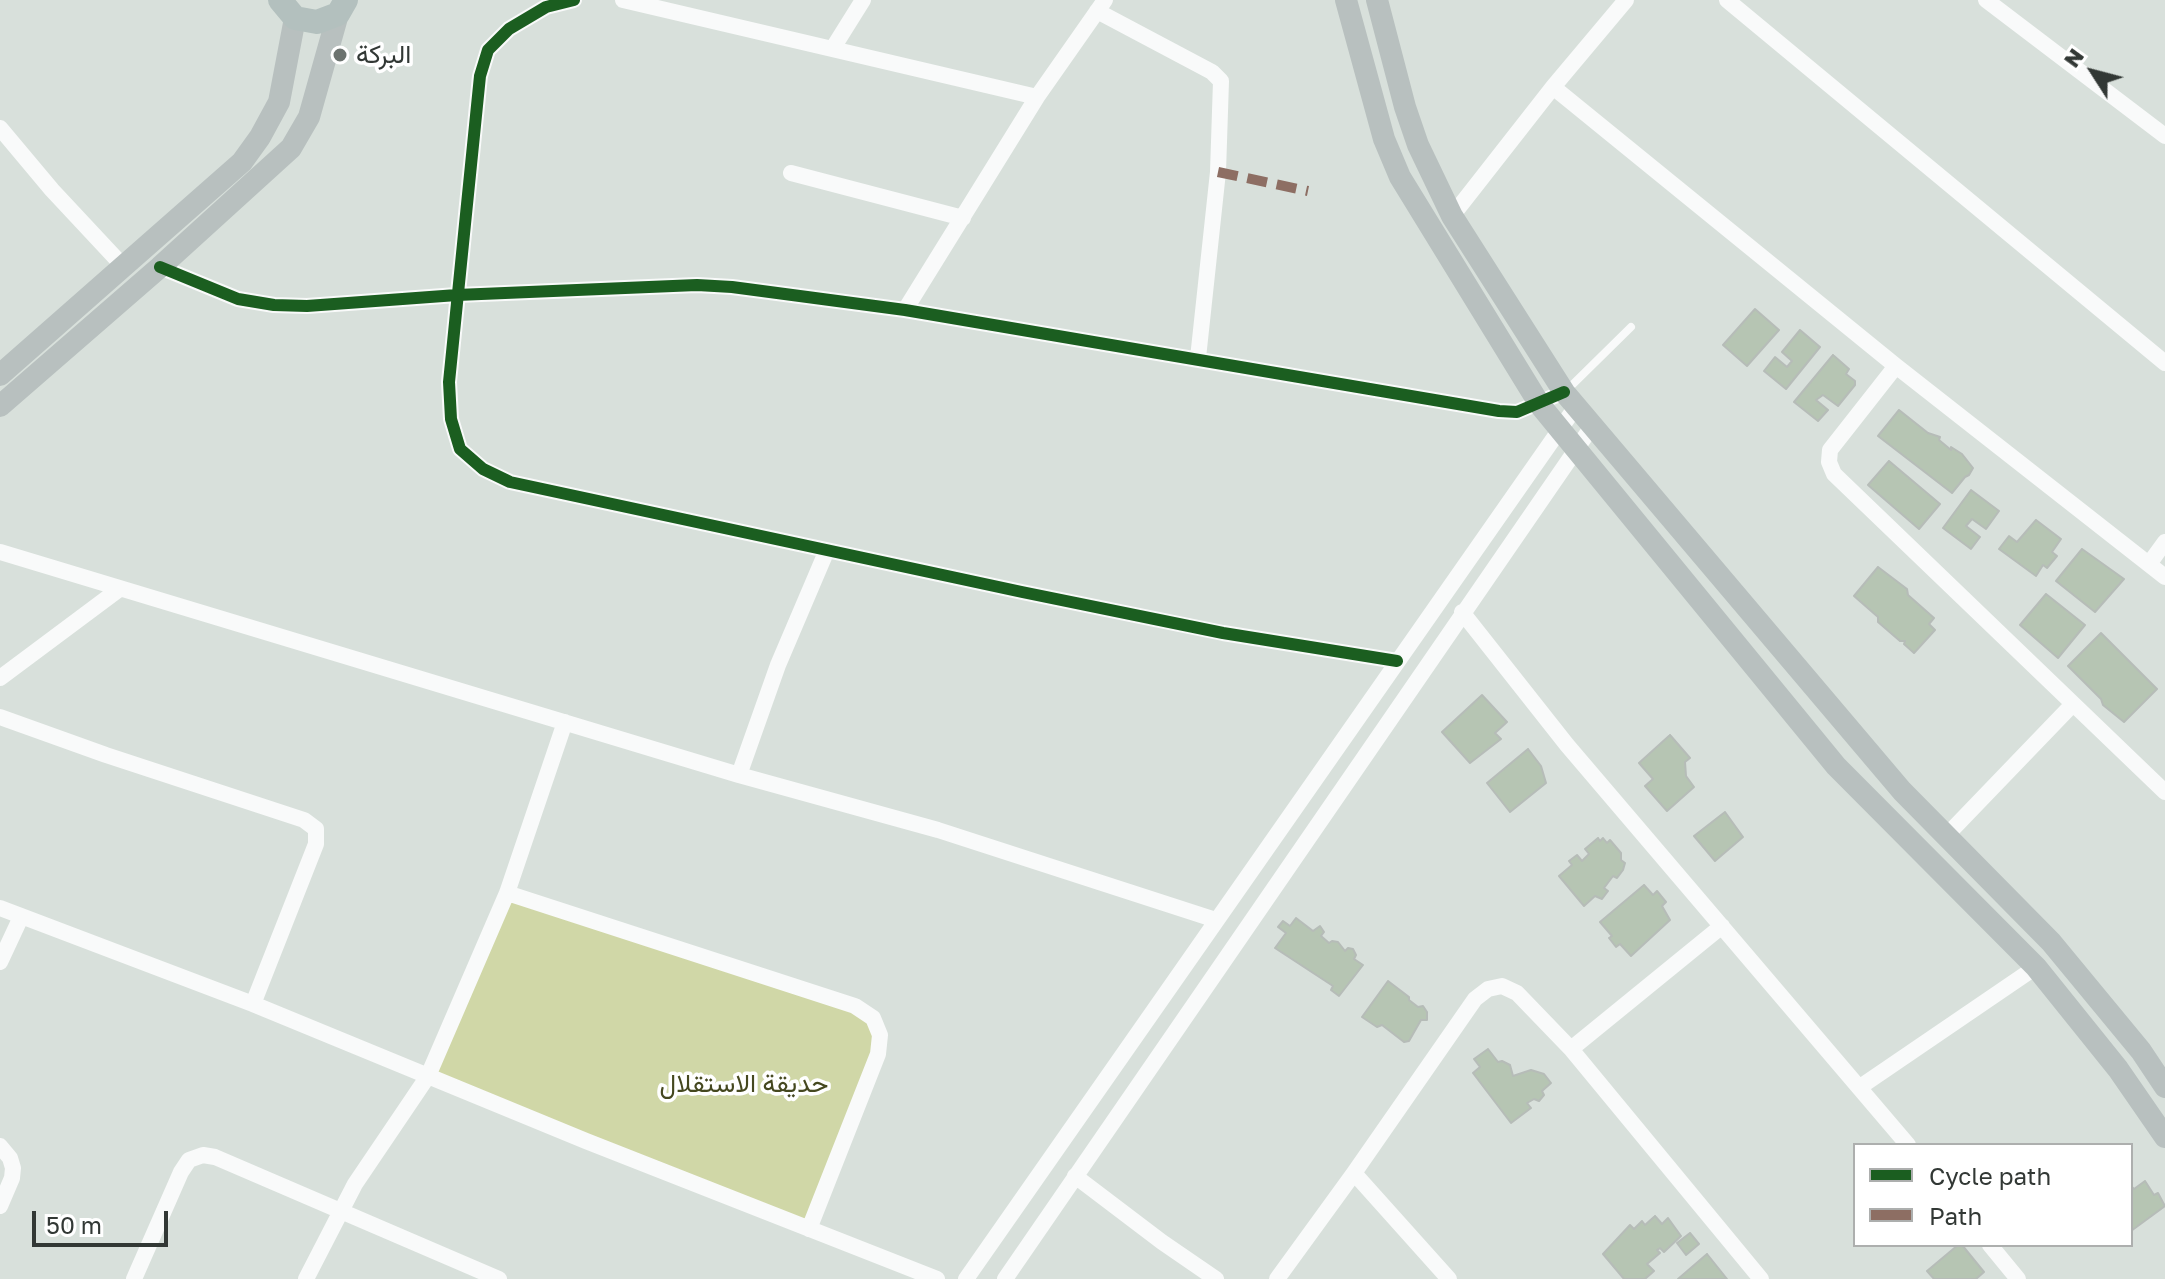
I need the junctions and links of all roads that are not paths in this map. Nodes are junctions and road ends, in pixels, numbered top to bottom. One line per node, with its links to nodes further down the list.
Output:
1 (574, 0): 22 (street)
2 (623, 0): 12 (street)
3 (863, 0): 12 (street)
4 (1346, 0): 30 (main road)
5 (1377, 0): 18 (main road)
6 (1626, 0): 13 (street)
7 (1727, 0): 26 (street)
8 (1986, 0): 16 (street)
9 (1101, 6): 14 (street); 25 (street)
10 (283, 7): 11 (main road); 20 (main road)
11 (342, 7): 21 (main road)
12 (833, 48): 14 (street)
13 (1553, 87): 18 (street); 27 (street)
14 (1037, 97): 19 (street)
15 (0, 128): 20 (street)
16 (2165, 136)
17 (791, 173): 19 (street)
18 (1452, 216): 29 (main road)
19 (963, 218): 23 (street)
20 (123, 266): 28 (main road)
21 (160, 267): 22 (street); 31 (main road)
22 (457, 295): 23 (street); 36 (street)
23 (905, 310): 25 (street)
24 (1631, 327): 29 (lane)
25 (1198, 358): 30 (street)
26 (2165, 363)
27 (1896, 366): 38 (street); 44 (street)
28 (0, 375)
29 (1571, 399): 30 (street); 32 (main road); 33 (street)
30 (1540, 405): 33 (main road)
31 (0, 406)
32 (1593, 425): 34 (street); 49 (main road)
33 (1560, 429): 34 (main road); 42 (street)
34 (1576, 448): 41 (street); 56 (main road)
35 (2165, 542): 38 (street)
36 (827, 550): 42 (street); 47 (street)
37 (0, 552): 40 (street)
38 (2149, 564): 39 (street)
39 (2165, 577)
40 (118, 590): 43 (street); 46 (street)
41 (1462, 612): 54 (street); 66 (street)
42 (1397, 661): 53 (street)
43 (0, 678)
44 (2073, 704): 48 (street); 49 (street)
45 (0, 717): 57 (street)
46 (565, 722): 47 (street); 50 (street)
47 (739, 775): 53 (street)
48 (2165, 792)
49 (1946, 836): 61 (main road)
50 (507, 893): 59 (street); 69 (street)
51 (0, 908): 52 (street)
52 (21, 917): 55 (street); 57 (street)
53 (1216, 920): 75 (street)
54 (1722, 926): 58 (street); 60 (street)
55 (0, 962)
56 (2036, 967): 60 (street); 62 (main road)
57 (253, 1004): 59 (street)
58 (1571, 1049): 65 (street); 80 (street)
59 (428, 1076): 68 (street); 69 (street)
60 (1860, 1087): 63 (street)
61 (2165, 1087)
62 (2165, 1137)
63 (1906, 1143)
64 (0, 1146): 67 (street)
65 (1354, 1173): 78 (street); 79 (street)
66 (1075, 1176): 76 (street); 77 (street)
67 (0, 1206)
68 (340, 1211): 71 (street); 72 (street); 73 (street)
69 (809, 1229): 74 (street)
70 (1992, 1247): 81 (street)
71 (134, 1279)
72 (306, 1279)
73 (499, 1279)
74 (937, 1279)
75 (966, 1279)
76 (1005, 1279)
77 (1216, 1279)
78 (1277, 1279)
79 (1449, 1279)
80 (1761, 1279)
81 (2018, 1279)

